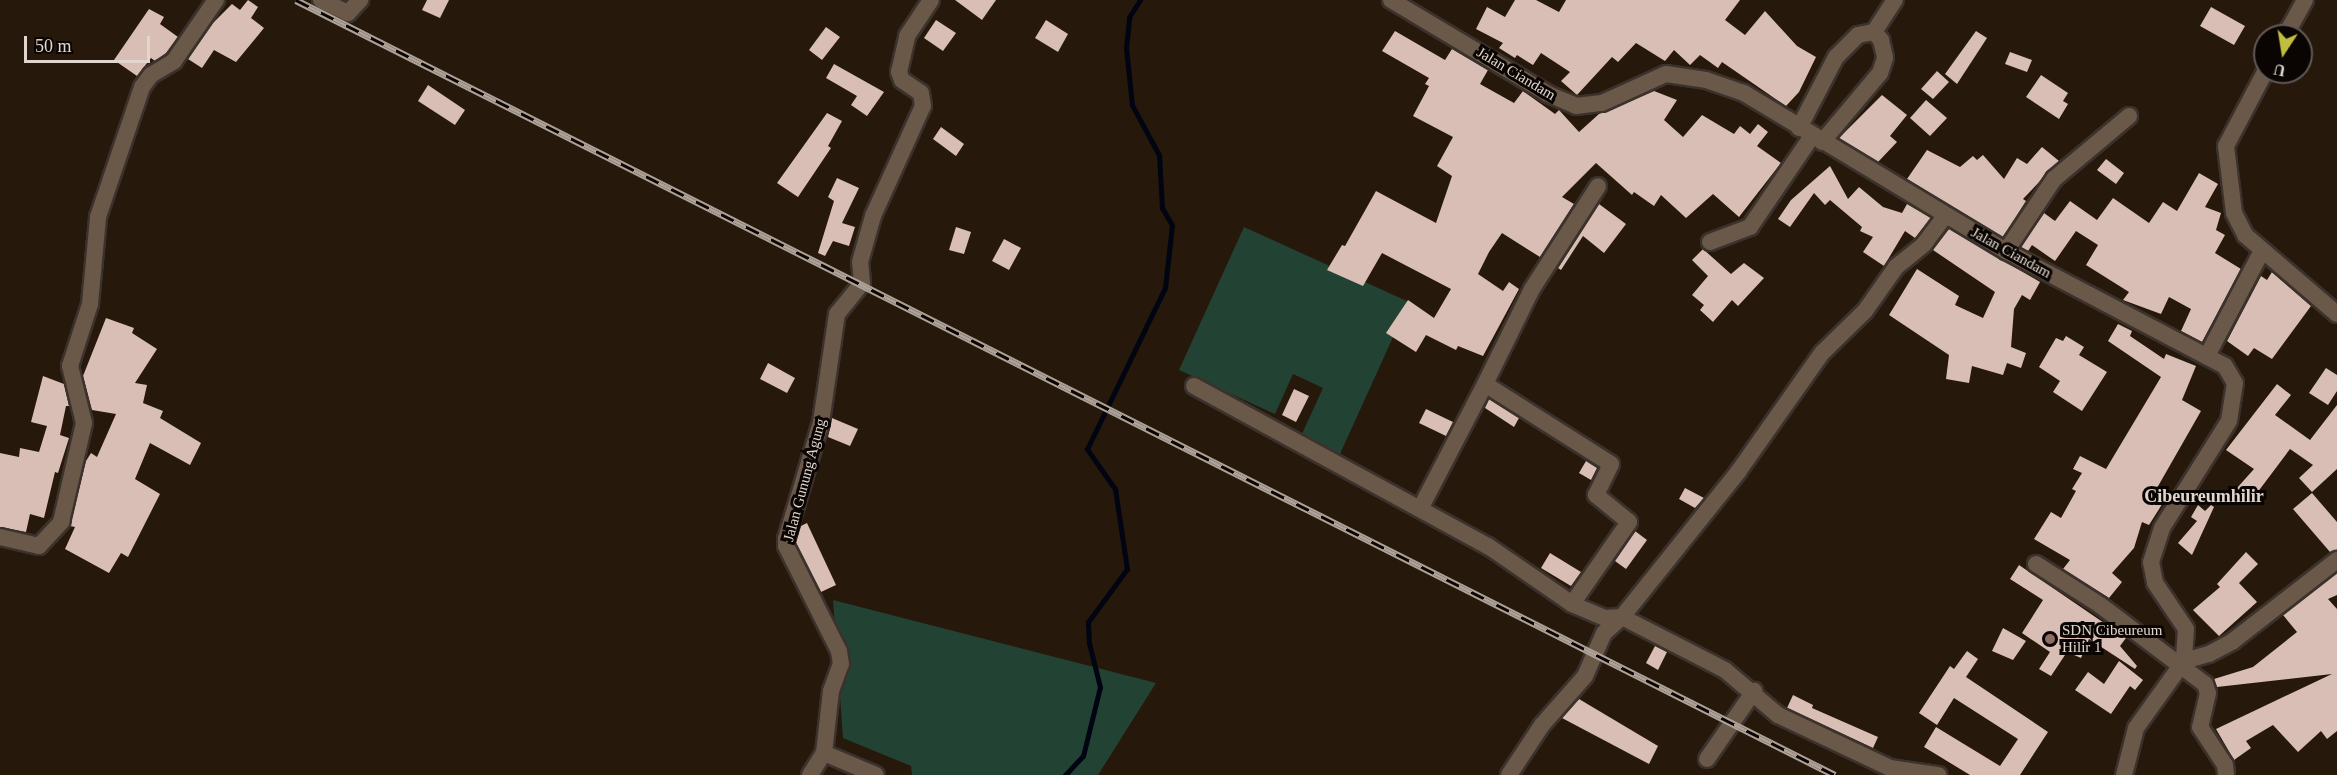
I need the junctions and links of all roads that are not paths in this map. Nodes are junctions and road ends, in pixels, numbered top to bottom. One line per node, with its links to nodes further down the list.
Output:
1 (216, 0): 23 (street)
2 (321, 0): 3 (street)
3 (360, 0)
4 (931, 0): 30 (street, Jalan Gunung Agung)
5 (1391, 0): 12 (street, Jalan Ciandam)
6 (1894, 0): 9 (street)
7 (2305, 0): 8 (street)
8 (2292, 24)
9 (1874, 32): 12 (street); 12 (street)
10 (2259, 84): 16 (street)
11 (2129, 116): 17 (street)
12 (1811, 135): 14 (street, Jalan Ciandam); 15 (street)
13 (1598, 186): 20 (street)
14 (1945, 216): 17 (street, Jalan Ciandam); 27 (street)
15 (1710, 242)
16 (2262, 250): 18 (street); 19 (street)
17 (2006, 251): 19 (street, Jalan Ciandam)
18 (2337, 314)
19 (2207, 356): 28 (street, Jalan Ciandam)
20 (1485, 384): 22 (street); 26 (street)
21 (1194, 386): 22 (street)
22 (1420, 508): 26 (street)
23 (0, 537)
24 (2337, 560): 28 (street)
25 (2036, 564): 28 (street)
26 (1572, 604): 27 (street)
27 (1622, 617): 29 (street); 34 (street)
28 (2181, 664): 36 (street); 37 (street)
29 (1754, 691): 31 (street); 35 (street)
30 (824, 753): 32 (street, Jalan Gunung Agung); 33 (street)
31 (1707, 759)
32 (810, 775)
33 (876, 775)
34 (1509, 775)
35 (1938, 775)
36 (2124, 775)
37 (2226, 775)

